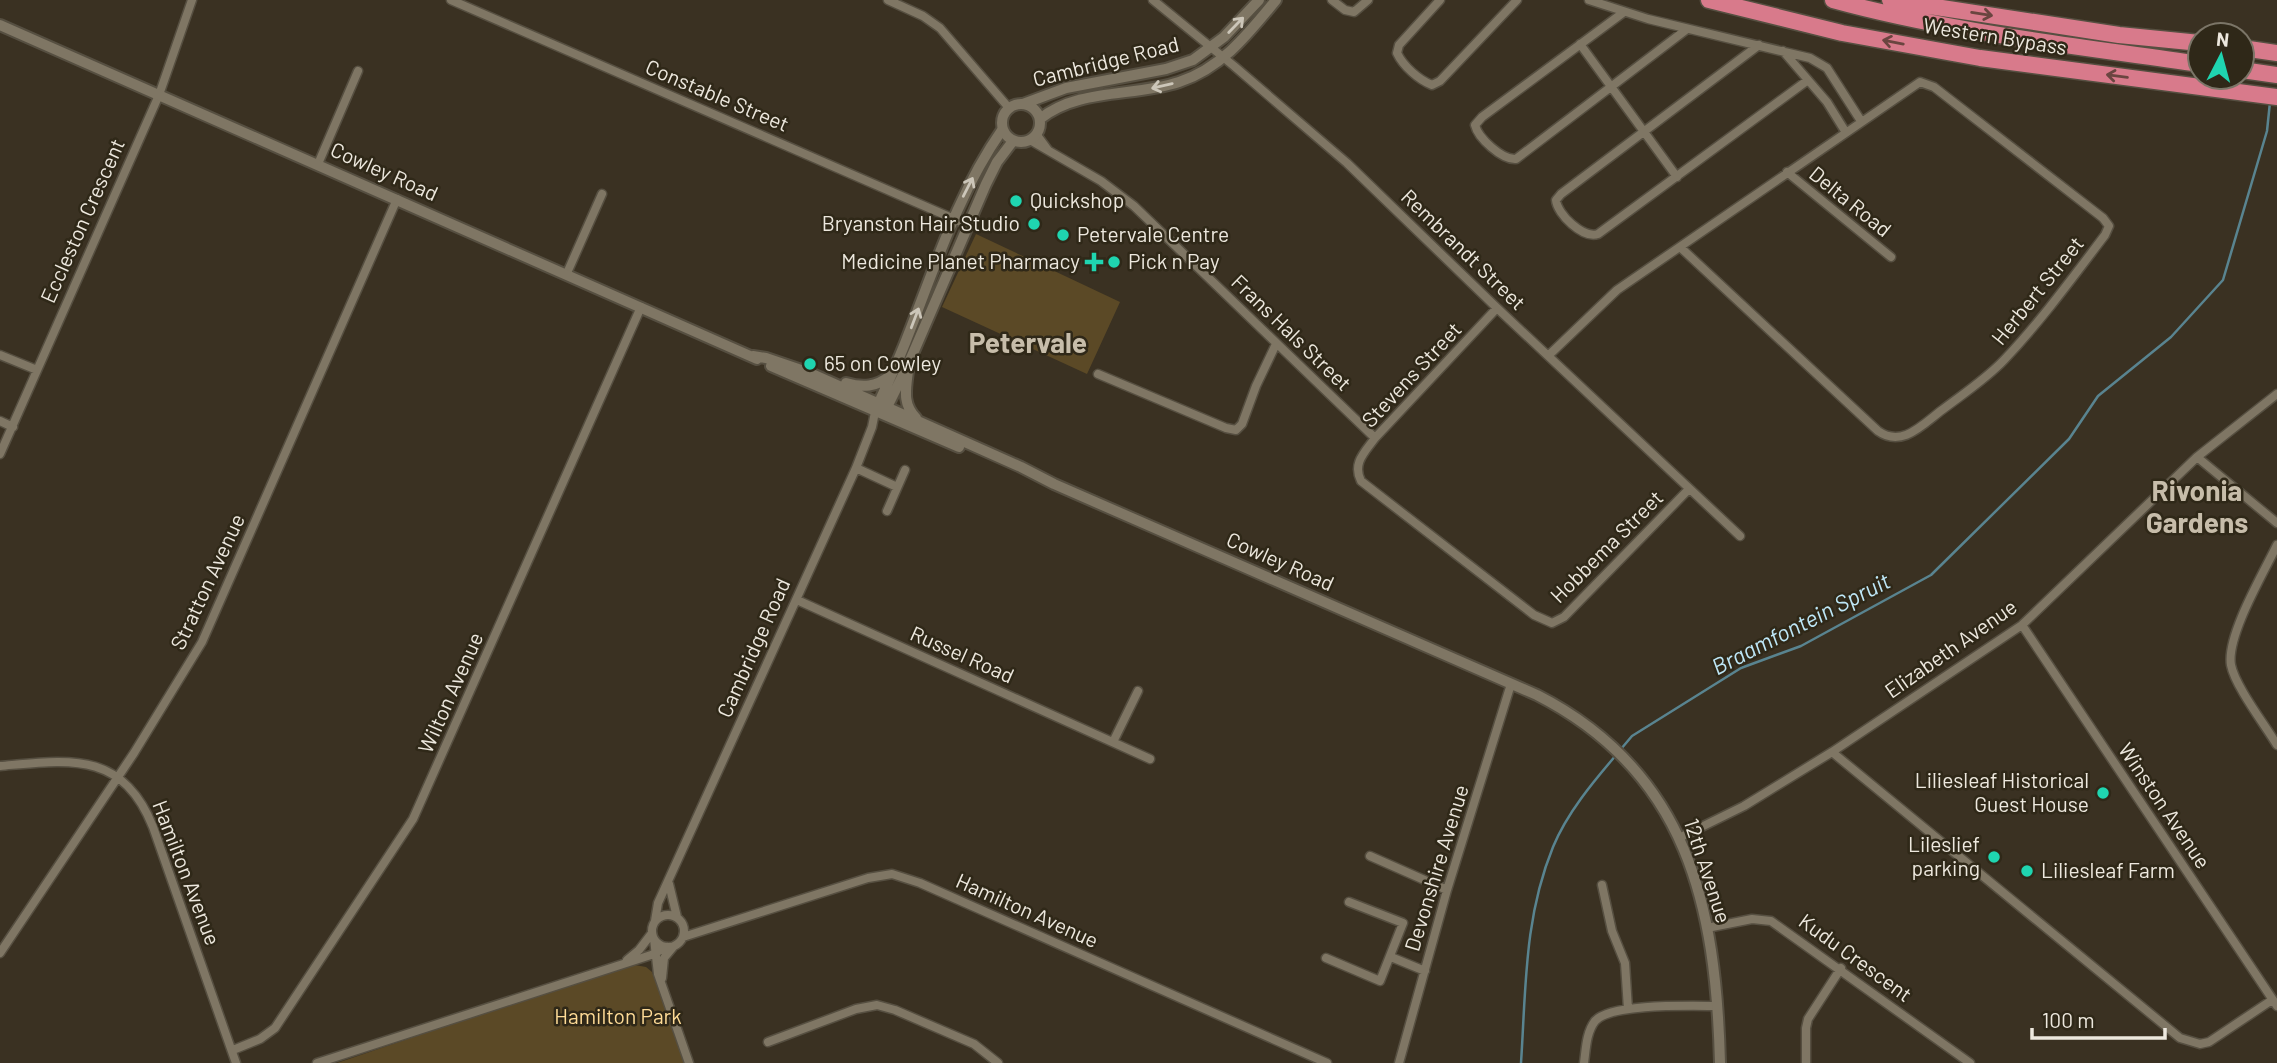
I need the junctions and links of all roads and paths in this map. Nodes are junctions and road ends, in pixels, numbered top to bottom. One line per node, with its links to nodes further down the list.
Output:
1 (192, 0): 32 (street, Eccleston Crescent)
2 (451, 0): 50 (street, Constable Street)
3 (888, 0): 37 (street)
4 (1153, 0): 21 (street, Rembrandt Street)
5 (1259, 0): 21 (street, Cambridge Road, one-way to 5)
6 (1276, 0): 25 (street, Cambridge Road)
7 (1332, 0): 8 (street)
8 (1368, 0)
9 (1440, 0): 10 (street)
10 (1517, 0)
11 (1590, 0): 15 (street)
12 (1709, 0): 33 (highway, Western Bypass, one-way to 12)
13 (1833, 0): 26 (highway, Western Bypass)
14 (1890, 0): 18 (highway, one-way to 18)
15 (1625, 12): 17 (street); 19 (street)
16 (0, 24): 32 (street, Cowley Road)
17 (1688, 29): 20 (street); 31 (street)
18 (2186, 42)
19 (1580, 44): 31 (street); 31 (street)
20 (1759, 45): 23 (street); 42 (street)
21 (1212, 48): 25 (street, Rembrandt Street); 35 (street, Cambridge Road)
22 (2256, 50): 24 (highway)
23 (1783, 51): 30 (street); 39 (street)
24 (2277, 53)
25 (1224, 58): 38 (street, Cambridge Road, one-way to 38); 56 (street, Rembrandt Street)
26 (2186, 62)
27 (358, 71): 45 (street)
28 (2256, 72): 29 (highway)
29 (2277, 75)
30 (1808, 80): 41 (street); 47 (street)
31 (1611, 88): 42 (street)
32 (159, 95): 45 (street, Cowley Road); 62 (street, Eccleston Crescent)
33 (2234, 95): 34 (highway, Western Bypass); 36 (highway)
34 (2277, 97)
35 (1023, 104): 37 (street); 38 (street)
36 (2277, 106)
37 (1009, 108): 40 (street)
38 (1040, 119): 43 (street)
39 (1861, 121): 41 (street, Herbert Street); 52 (street, Herbert Street)
40 (1002, 130): 44 (street); 50 (street, Cambridge Road, one-way to 40)
41 (1845, 131): 46 (street, Herbert Street)
42 (1644, 133): 47 (street); 47 (street)
43 (1033, 138): 44 (street); 57 (street, Frans Hals Street)
44 (1013, 141): 51 (street, Cambridge Road)
45 (318, 164): 49 (street, Cowley Road)
46 (1787, 172): 52 (street, Herbert Street); 53 (street, Delta Road)
47 (1677, 177)
48 (602, 194): 54 (street)
49 (397, 199): 54 (street, Cowley Road); 93 (street, Stratton Avenue)
50 (953, 219): 51 (street, Constable Street); 63 (street, Cambridge Road, one-way to 50)
51 (968, 225): 61 (street, Cambridge Road)
52 (1680, 247): 59 (street, Herbert Street)
53 (1891, 257)
54 (566, 273): 55 (street, Cowley Road)
55 (641, 307): 60 (street, Cowley Road); 121 (street, Wilton Avenue)
56 (1497, 309): 59 (street, Rembrandt Street); 71 (street, Stevens Street)
57 (1276, 344): 65 (street); 71 (street, Frans Hals Street)
58 (0, 355): 62 (street)
59 (1549, 355): 78 (street, Rembrandt Street)
60 (753, 356): 64 (street, Cowley Road); 67 (street, Cowley Road)
61 (908, 365): 67 (street, Cambridge Road); 69 (street)
62 (37, 370): 70 (street, Eccleston Crescent)
63 (893, 372): 64 (street); 67 (street, Cambridge Road)
64 (810, 373): 67 (street, Cowley Road)
65 (1098, 374)
66 (2277, 394): 73 (street, Elizabeth Avenue)
67 (881, 409): 69 (street, Cowley Road); 74 (street, Cambridge Road); 76 (street, Cowley Road)
68 (0, 421): 70 (street)
69 (927, 426): 76 (street, Cowley Road)
70 (13, 427): 72 (street, Eccleston Crescent)
71 (1375, 438): 84 (street, Stevens Street)
72 (0, 454)
73 (2197, 457): 80 (street); 85 (street, Elizabeth Avenue)
74 (856, 468): 77 (street); 83 (street, Cambridge Road)
75 (905, 470): 77 (street)
76 (1033, 475): 86 (street, Cowley Road)
77 (898, 487): 79 (street)
78 (1689, 489): 81 (street, Rembrandt Street); 84 (street, Hobbema Street)
79 (887, 511)
80 (2277, 523)
81 (1740, 536)
82 (2277, 545): 89 (street)
83 (797, 600): 88 (street, Russel Road); 96 (street, Cambridge Road)
84 (1546, 622)
85 (2022, 625): 90 (street, Elizabeth Avenue); 117 (street, Winston Avenue)
86 (1511, 684): 94 (street, 12th Avenue); 98 (street, Devonshire Avenue)
87 (1138, 691): 88 (street)
88 (1113, 743): 91 (street, Russel Road)
89 (2277, 745)
90 (1832, 751): 94 (street, Elizabeth Avenue); 117 (street)
91 (1150, 760)
92 (0, 766): 93 (street, Hamilton Avenue)
93 (118, 776): 107 (street, Stratton Avenue); 121 (street, Hamilton Avenue)
94 (1679, 838): 102 (street, 12th Avenue)
95 (1370, 856): 98 (street)
96 (669, 884): 100 (street); 101 (street, Cambridge Road)
97 (1602, 885): 119 (street)
98 (1447, 890): 114 (street, Devonshire Avenue)
99 (1349, 902): 109 (street)
100 (679, 919): 101 (street); 103 (street); 105 (street)
101 (655, 921): 104 (street)
102 (1707, 928): 113 (street, Kudu Crescent); 118 (street, 12th Avenue)
103 (704, 930): 105 (street, Hamilton Avenue); 126 (street, Hamilton Avenue)
104 (653, 936): 106 (street); 108 (street); 112 (street)
105 (683, 937): 106 (street)
106 (671, 946): 108 (street); 116 (street)
107 (0, 953)
108 (655, 953): 111 (street); 115 (street)
109 (1391, 957): 110 (street); 114 (street)
110 (1326, 958)
111 (635, 959): 112 (street); 115 (street)
112 (625, 962): 123 (street)
113 (1841, 968): 130 (street); 131 (street, Kudu Crescent)
114 (1425, 971): 127 (street, Devonshire Avenue)
115 (658, 974): 116 (street)
116 (662, 983): 124 (street)
117 (2275, 1003)
118 (1718, 1006): 119 (street); 129 (street, 12th Avenue)
119 (1628, 1009): 128 (street)
120 (768, 1042): 125 (street)
121 (233, 1050): 122 (street, Hamilton Avenue)
122 (236, 1063)
123 (317, 1063)
124 (689, 1063)
125 (998, 1063)
126 (1327, 1063)
127 (1399, 1063)
128 (1584, 1063)
129 (1720, 1063)
130 (1806, 1063)
131 (1970, 1063)

